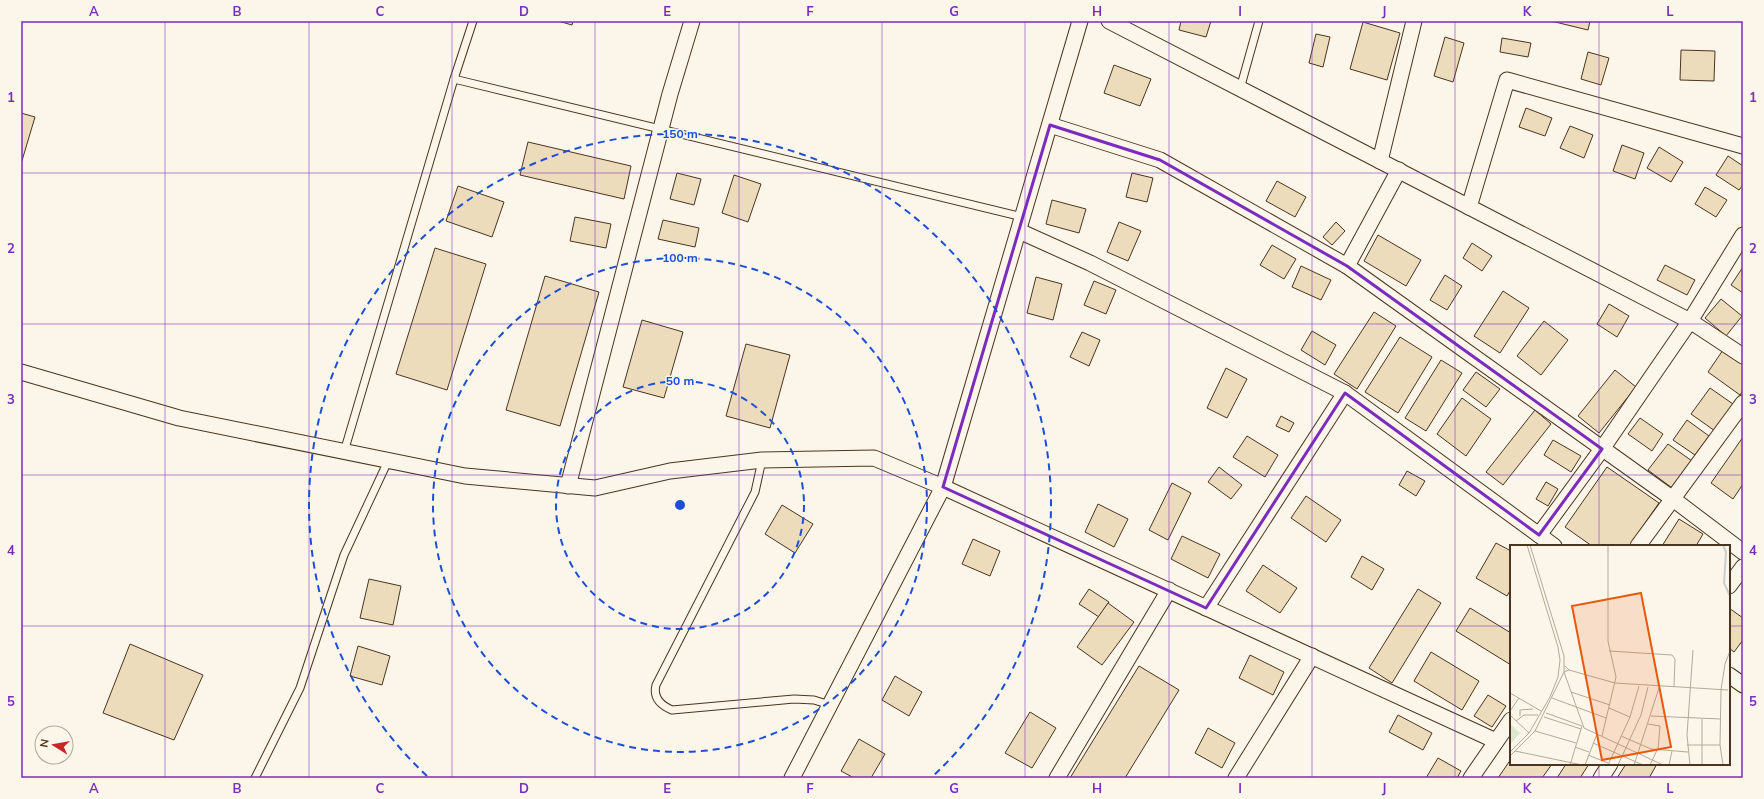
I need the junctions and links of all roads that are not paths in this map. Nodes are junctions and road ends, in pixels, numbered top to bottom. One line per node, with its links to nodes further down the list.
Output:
1 (473, 21): 7 (lane)
2 (692, 21): 10 (street)
3 (1080, 21): 9 (street)
4 (1109, 21): 8 (street)
5 (1260, 21): 8 (lane)
6 (1414, 21): 12 (street)
7 (454, 79): 10 (lane); 24 (lane)
8 (1240, 88): 12 (street)
9 (1050, 125): 15 (street); 17 (street)
10 (661, 129): 15 (lane); 27 (street)
11 (1743, 146): 14 (street)
12 (1380, 161): 13 (street)
13 (1398, 170): 14 (street); 17 (street)
14 (1469, 207): 18 (street)
15 (1021, 224): 21 (street); 28 (street)
16 (1743, 235): 18 (street)
17 (1347, 266): 23 (street)
18 (1690, 321): 19 (street); 23 (street)
19 (1743, 356)
20 (21, 372): 24 (street)
21 (1345, 393): 30 (street); 37 (street)
22 (1743, 402): 29 (street)
23 (1602, 449): 29 (street); 30 (street)
24 (344, 452): 26 (street)
25 (762, 460): 27 (street); 28 (street); 41 (lane)
26 (388, 461): 27 (street); 45 (lane)
27 (568, 486)
28 (943, 486): 36 (street); 41 (street)
29 (1673, 499): 32 (street); 33 (street)
30 (1539, 536): 31 (street)
31 (1552, 545)
32 (1639, 545)
33 (1743, 552)
34 (1743, 567): 35 (street)
35 (1730, 585)
36 (1169, 590): 37 (street); 47 (street)
37 (1206, 608): 38 (street)
38 (1312, 656): 43 (street); 48 (street)
39 (1730, 676): 40 (street)
40 (1743, 685)
41 (830, 705): 46 (street)
42 (1510, 721): 43 (street)
43 (1496, 741): 49 (street)
44 (1609, 765): 50 (street)
45 (255, 778)
46 (792, 778)
47 (1057, 778)
48 (1236, 778)
49 (1471, 778)
50 (1601, 778)

